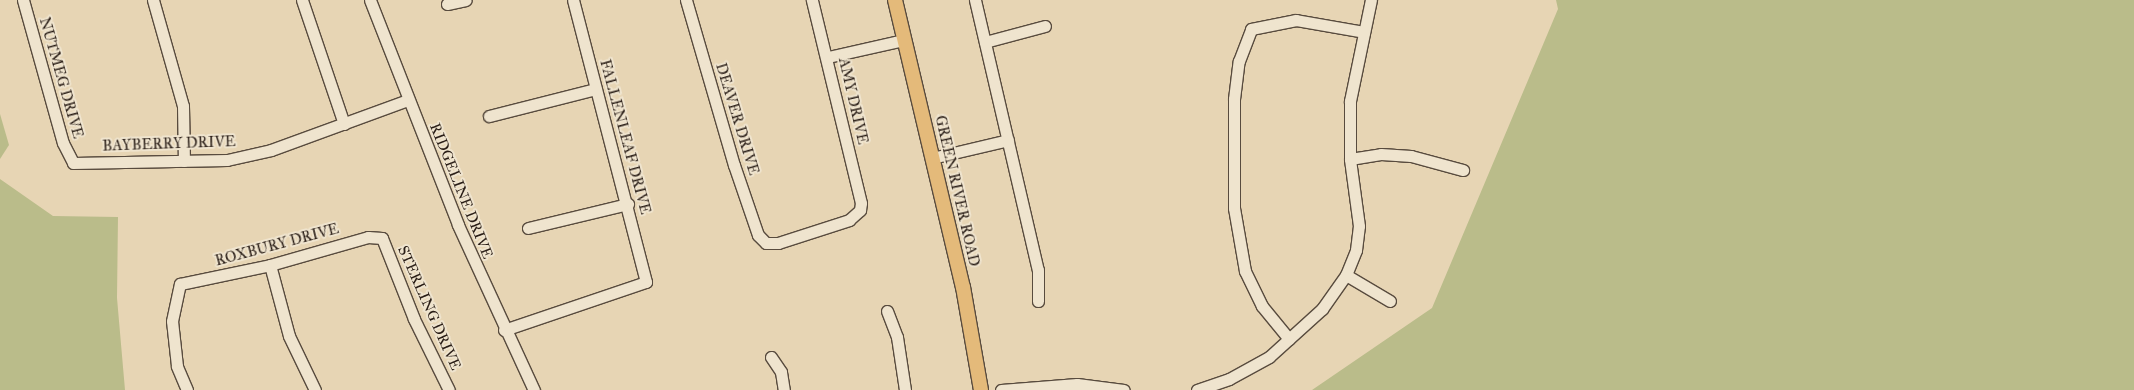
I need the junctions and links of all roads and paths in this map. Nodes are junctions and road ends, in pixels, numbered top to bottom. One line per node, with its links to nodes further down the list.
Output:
1 (23, 0): 26 (street, NUTMEG DRIVE)
2 (153, 0): 25 (street)
3 (302, 0): 21 (street)
4 (370, 0): 19 (street, RIDGELINE DRIVE)
5 (466, 0): 12 (street)
6 (573, 0): 18 (street, FALLENLEAF DRIVE)
7 (686, 0): 29 (street, DEAVER DRIVE)
8 (812, 0): 17 (street, AMY DRIVE)
9 (895, 0): 15 (main road, GREEN RIVER ROAD)
10 (975, 0): 16 (street)
11 (1371, 0): 14 (street)
12 (446, 4)
13 (1045, 26): 16 (street)
14 (1364, 32): 24 (street); 38 (street)
15 (904, 40): 17 (street); 23 (main road, GREEN RIVER ROAD)
16 (985, 42): 22 (street)
17 (828, 57): 29 (street, AMY DRIVE)
18 (596, 89): 20 (street); 28 (street, FALLENLEAF DRIVE)
19 (408, 100): 21 (street, BAYBERRY DRIVE); 37 (street, RIDGELINE DRIVE)
20 (489, 116)
21 (344, 124): 25 (street, BAYBERRY DRIVE)
22 (1008, 140): 23 (street); 34 (street)
23 (932, 158): 46 (main road, GREEN RIVER ROAD)
24 (1350, 159): 27 (street); 33 (street)
25 (184, 161): 26 (street, BAYBERRY DRIVE)
26 (73, 163)
27 (1463, 170)
28 (628, 204): 30 (street); 37 (street, FALLENLEAF DRIVE)
29 (860, 210)
30 (528, 228)
31 (382, 238): 32 (street, ROXBURY DRIVE); 42 (street, STERLING DRIVE)
32 (270, 265): 40 (street, ROXBURY DRIVE); 41 (street)
33 (1346, 274): 35 (street); 38 (street)
34 (1038, 301)
35 (1390, 301)
36 (887, 311): 45 (street)
37 (504, 330): 43 (street, RIDGELINE DRIVE)
38 (1289, 339): 49 (street)
39 (771, 357): 44 (street)
40 (188, 390)
41 (315, 390)
42 (449, 390)
43 (534, 390)
44 (784, 390)
45 (905, 390)
46 (981, 390)
47 (1001, 390): 48 (street)
48 (1124, 390)
49 (1197, 390)

